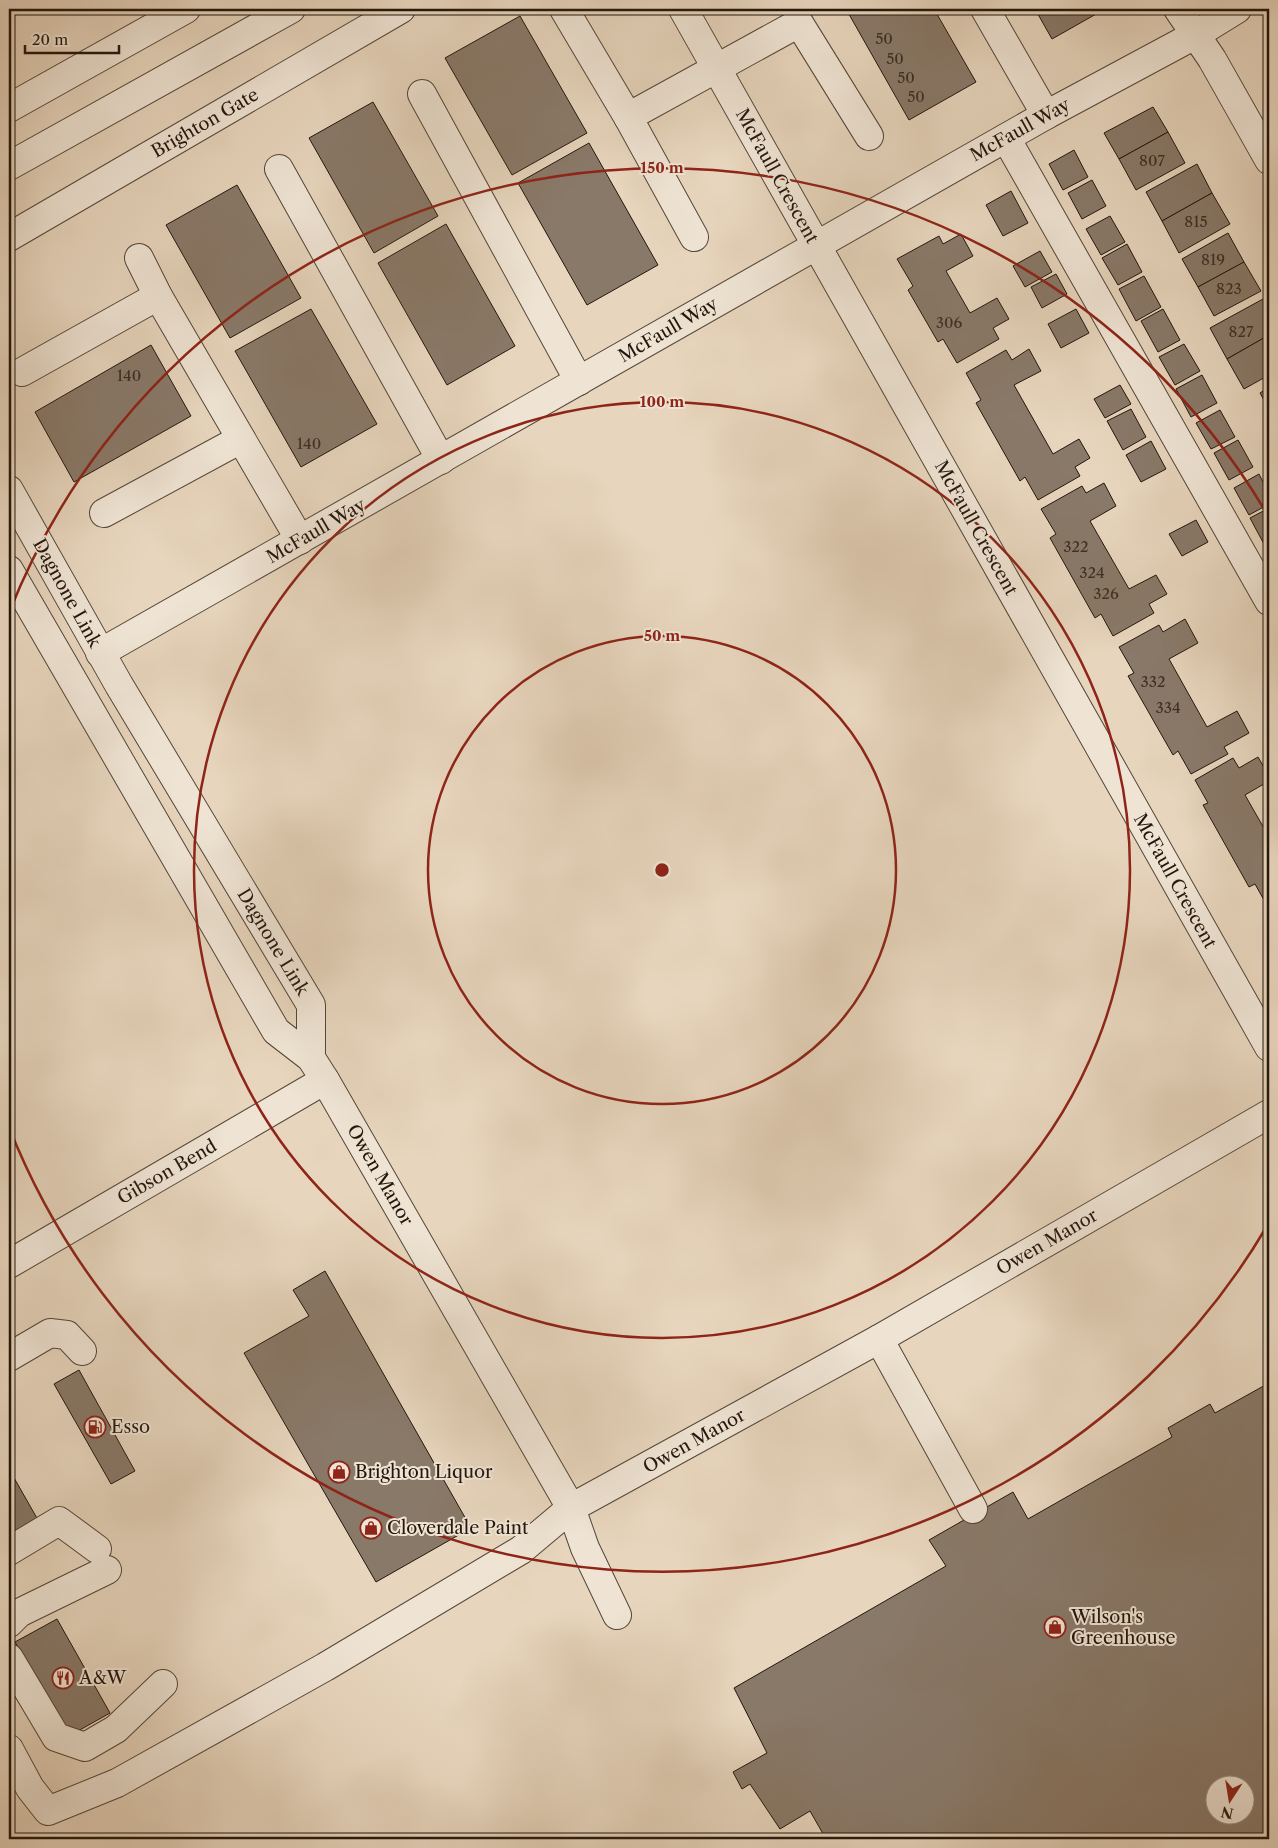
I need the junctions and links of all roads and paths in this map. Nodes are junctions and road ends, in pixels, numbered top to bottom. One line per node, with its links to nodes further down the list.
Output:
1 (186, 9): 13 (street)
2 (291, 9): 19 (street)
3 (401, 9): 21 (street, Brighton Gate)
4 (564, 9): 15 (street)
5 (683, 9): 11 (street, McFaull Crescent)
6 (985, 9): 14 (street)
7 (1178, 9): 10 (street)
8 (1237, 9): 10 (street, McFaull Way)
9 (795, 16): 11 (street); 16 (street)
10 (1195, 35): 14 (street, McFaull Way); 18 (street)
11 (716, 67): 15 (street); 23 (street, McFaull Crescent)
12 (422, 94): 27 (street)
13 (9, 108)
14 (1046, 115): 17 (street, McFaull Way)
15 (628, 117): 22 (street)
16 (869, 136)
17 (1006, 138): 23 (street, McFaull Way); 34 (street)
18 (1269, 160)
19 (9, 166)
20 (279, 169): 29 (street)
21 (9, 237)
22 (694, 237)
23 (816, 246): 27 (street, McFaull Way); 36 (street, McFaull Crescent)
24 (139, 258): 25 (street)
25 (158, 296): 26 (street); 28 (street)
26 (22, 372)
27 (579, 381): 29 (street, McFaull Way)
28 (241, 439): 31 (street); 32 (street)
29 (440, 460): 32 (street, McFaull Way)
30 (9, 490): 35 (street, Dagnone Link)
31 (104, 513)
32 (300, 540): 35 (street, McFaull Way)
33 (9, 570): 37 (street)
34 (1269, 601)
35 (100, 653): 37 (street, Dagnone Link)
36 (1269, 1047)
37 (311, 1058): 38 (street, Owen Manor)
38 (325, 1080): 40 (street, Gibson Bend); 44 (street, Owen Manor)
39 (1269, 1114): 41 (street, Owen Manor)
40 (9, 1264)
41 (879, 1339): 44 (street, Owen Manor); 45 (street)
42 (82, 1351): 43 (street)
43 (9, 1357)
44 (571, 1508): 47 (street); 52 (street)
45 (974, 1509)
46 (9, 1551): 48 (street)
47 (617, 1615)
48 (9, 1623)
49 (9, 1658): 50 (street)
50 (163, 1684)
51 (9, 1749): 52 (street)
52 (19, 1785)

